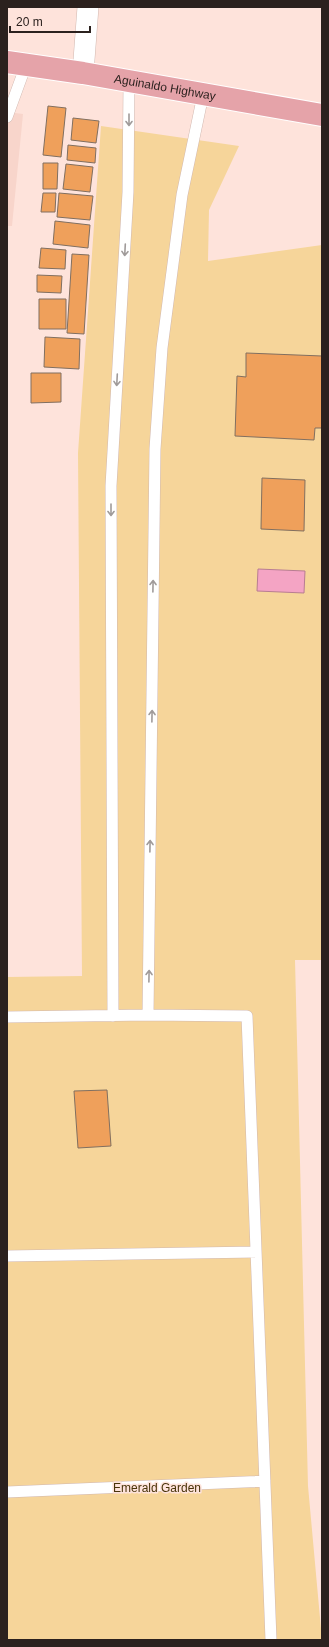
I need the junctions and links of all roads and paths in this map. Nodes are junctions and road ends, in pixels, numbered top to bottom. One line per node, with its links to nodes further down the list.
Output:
1 (88, 7): 3 (street)
2 (16, 64): 3 (main road, Aguinaldo Highway); 7 (lane)
3 (83, 73): 4 (main road, Aguinaldo Highway)
4 (129, 81): 5 (main road, Aguinaldo Highway); 9 (lane, one-way to 9)
5 (203, 95): 6 (main road, Aguinaldo Highway); 8 (lane, one-way to 5)
6 (322, 115)
7 (7, 117)
8 (148, 1015): 9 (lane); 11 (lane)
9 (113, 1016): 10 (lane)
10 (7, 1017)
11 (256, 1252): 12 (lane); 13 (lane)
12 (7, 1256)
13 (265, 1481): 14 (lane); 15 (lane)
14 (7, 1492)
15 (271, 1640)

